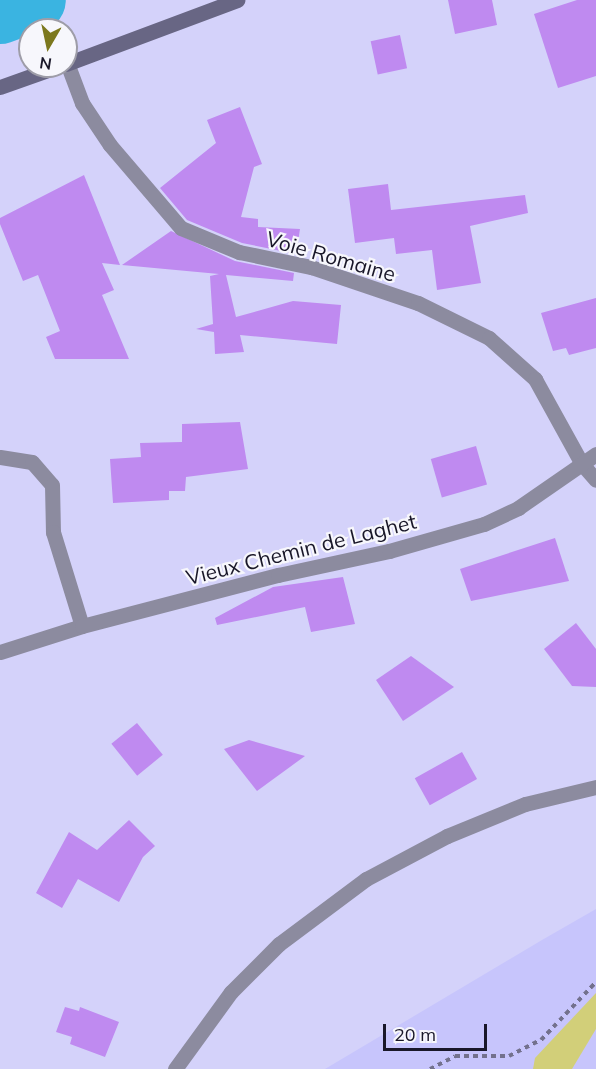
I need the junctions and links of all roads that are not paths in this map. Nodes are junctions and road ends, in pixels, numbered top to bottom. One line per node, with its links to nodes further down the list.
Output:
1 (237, 0): 2 (main road)
2 (78, 59)
3 (25, 78): 5 (main road)
4 (70, 78): 8 (street, Voie Romaine)
5 (0, 87)
6 (596, 454): 8 (street, Vieux Chemin de Laghet)
7 (0, 457): 10 (street)
8 (582, 464): 9 (street, Voie Romaine); 10 (street, Vieux Chemin de Laghet)
9 (596, 480)
10 (82, 626): 11 (street, Vieux Chemin de Laghet)
11 (0, 652)
12 (596, 788): 13 (street)
13 (175, 1069)

